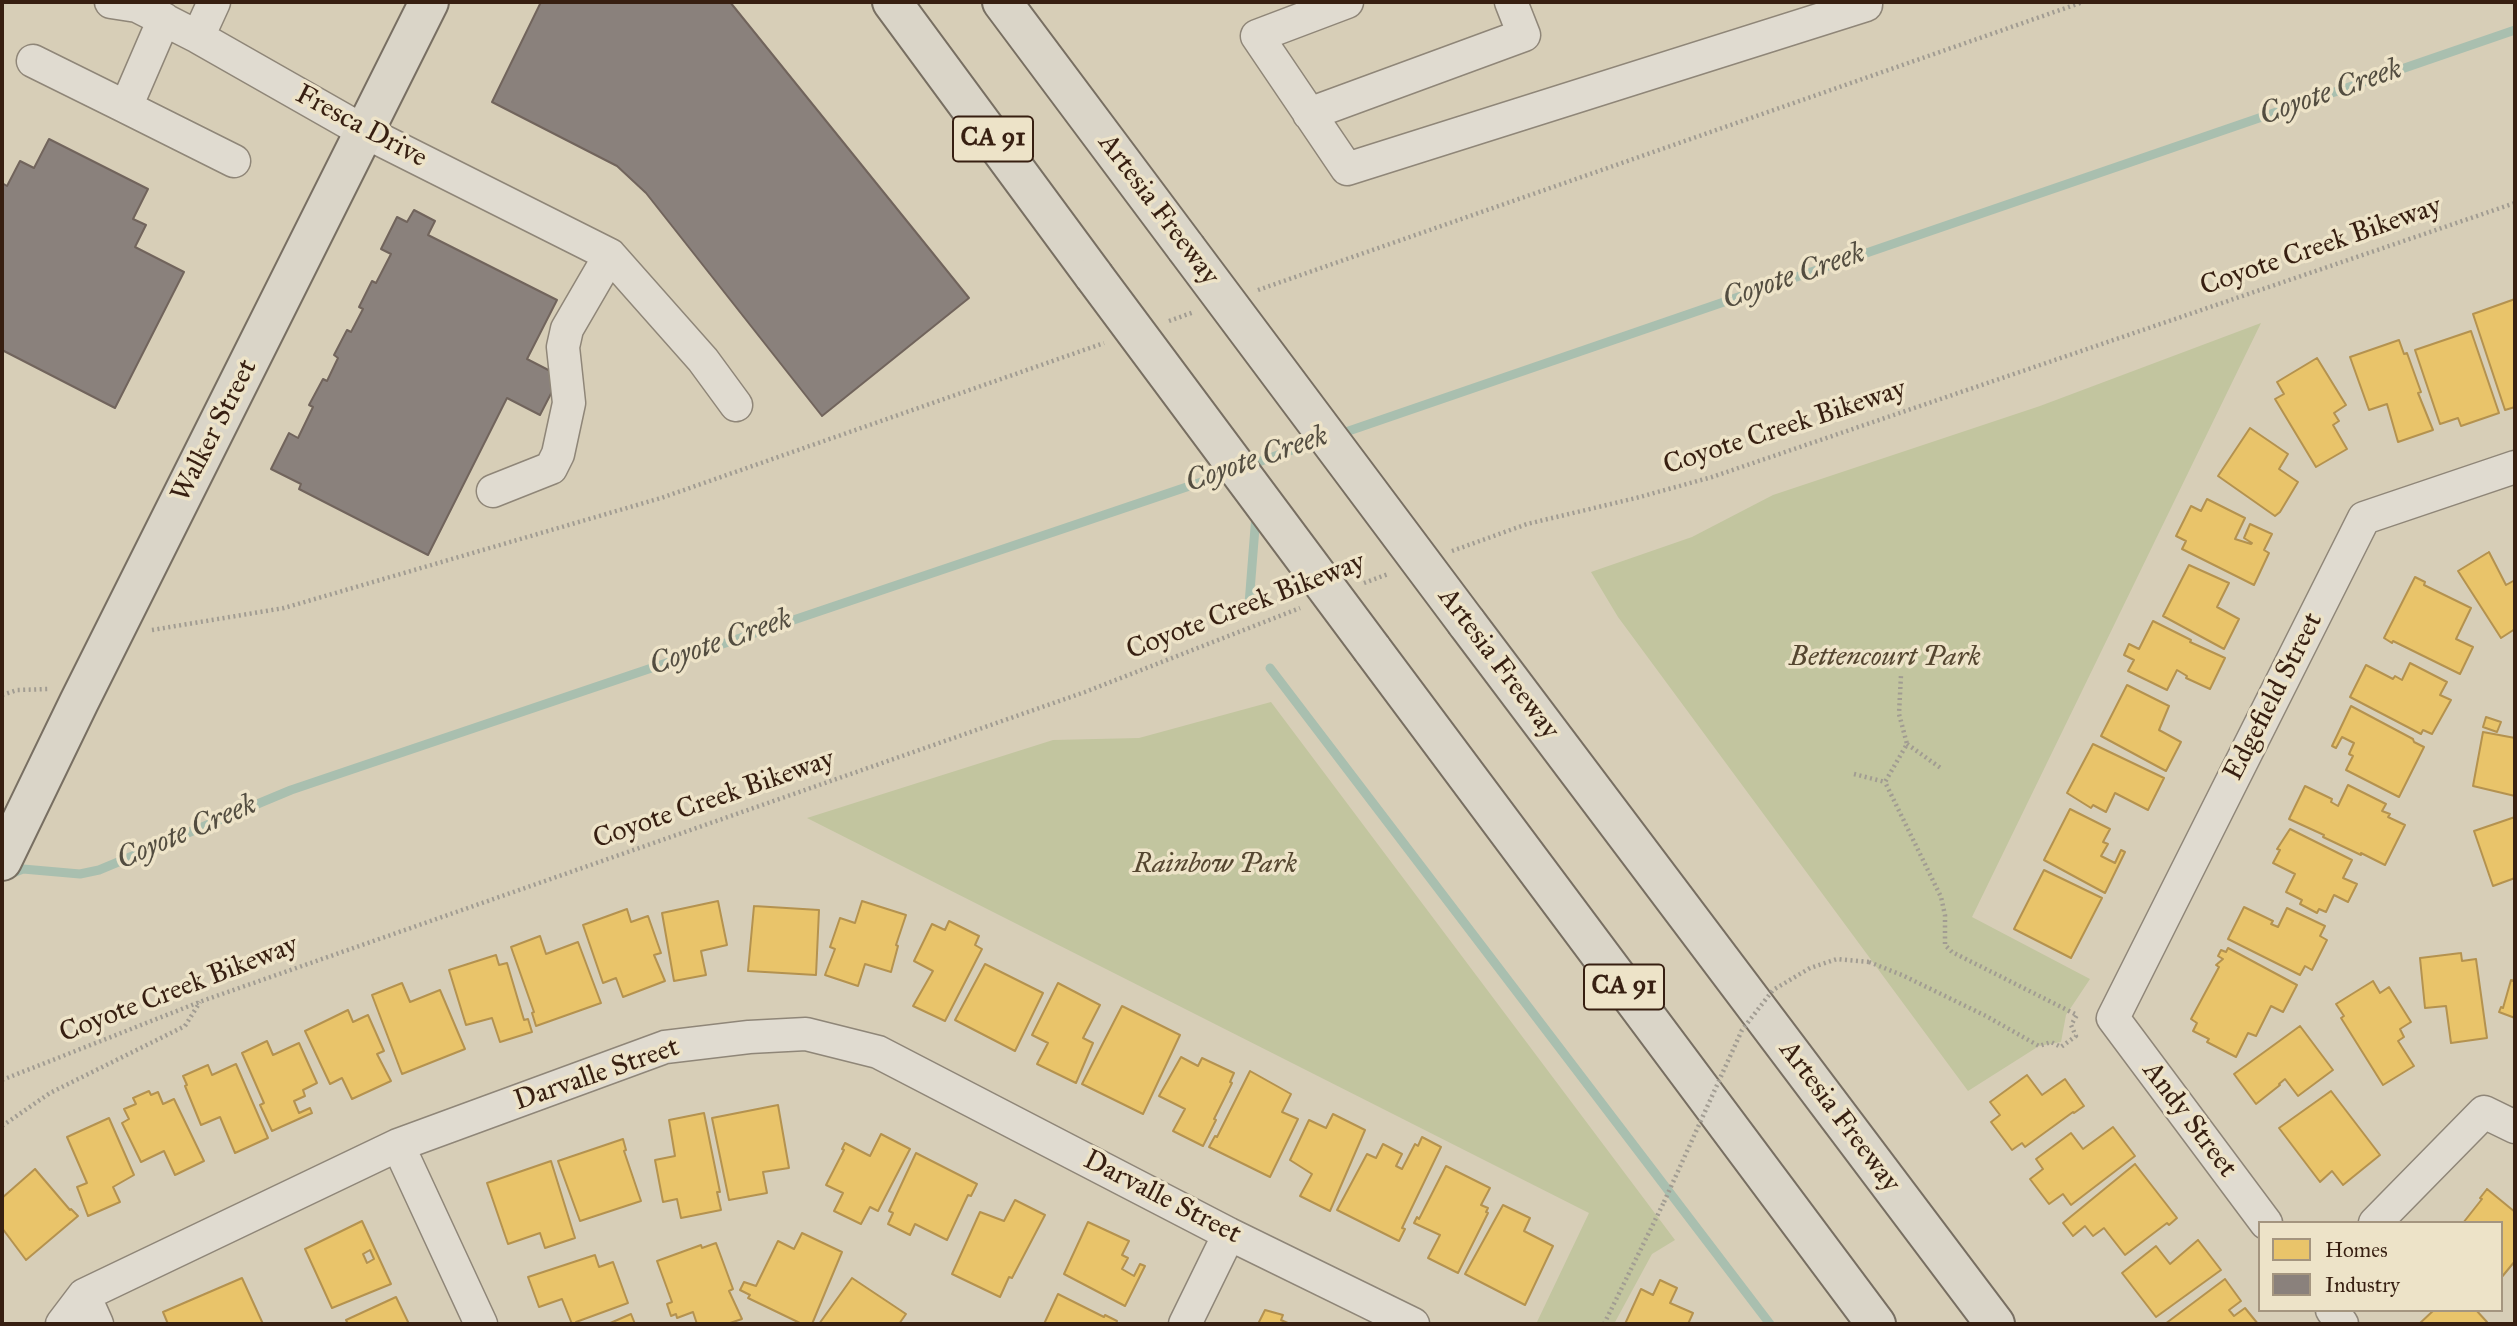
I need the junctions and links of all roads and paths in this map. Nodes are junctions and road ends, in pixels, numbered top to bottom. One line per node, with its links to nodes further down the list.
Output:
1 (111, 2): 10 (street, Fresca Drive)
2 (214, 2): 11 (street)
3 (429, 2): 15 (main road, Walker Street)
4 (892, 2): 56 (main road, CA 91, bridge)
5 (1002, 2): 42 (main road, Artesia Freeway, bridge)
6 (1347, 2): 14 (street)
7 (1511, 2): 14 (street)
8 (1866, 2): 14 (street)
9 (2083, 2): 19 (path)
10 (164, 19): 11 (street, Fresca Drive); 13 (street)
11 (198, 37): 15 (street, Fresca Drive)
12 (33, 61): 13 (street)
13 (126, 107): 16 (street)
14 (1309, 114)
15 (365, 132): 18 (street, Fresca Drive); 33 (main road, Walker Street)
16 (234, 161)
17 (2515, 202): 26 (path, Coyote Creek Bikeway)
18 (610, 256): 23 (street); 25 (street)
19 (1254, 291)
20 (1201, 310): 21 (path)
21 (1161, 323)
22 (1109, 342): 30 (path)
23 (736, 405)
24 (2515, 467): 40 (street, Edgefield Street)
25 (493, 491)
26 (1441, 555)
27 (1392, 572): 28 (path, Coyote Creek Bikeway)
28 (1354, 587)
29 (1303, 607): 39 (path, Coyote Creek Bikeway)
30 (148, 630)
31 (1901, 675): 34 (path)
32 (2, 695): 33 (path)
33 (69, 695): 38 (main road, Walker Street)
34 (1906, 744): 35 (path); 37 (path)
35 (1942, 769)
36 (1854, 774): 37 (path)
37 (1885, 782): 55 (path, bridge)
38 (2, 861)
39 (202, 1001): 41 (path, Coyote Creek Bikeway); 43 (path)
40 (2112, 1018): 46 (street, Andy Street)
41 (2, 1080)
42 (1841, 1120): 57 (main road); 58 (main road, Artesia Freeway)
43 (2, 1126)
44 (2515, 1127): 47 (street)
45 (398, 1145): 48 (street, Darvalle Street); 49 (street, Darvalle Street); 52 (street)
46 (2264, 1221)
47 (2377, 1221)
48 (1229, 1234): 53 (street); 54 (street, Darvalle Street)
49 (84, 1294): 50 (street, Darvalle Street); 51 (street)
50 (62, 1324)
51 (97, 1324)
52 (481, 1324)
53 (1185, 1324)
54 (1413, 1324)
55 (1604, 1324)
56 (1876, 1324)
57 (1965, 1324)
58 (1995, 1324)

